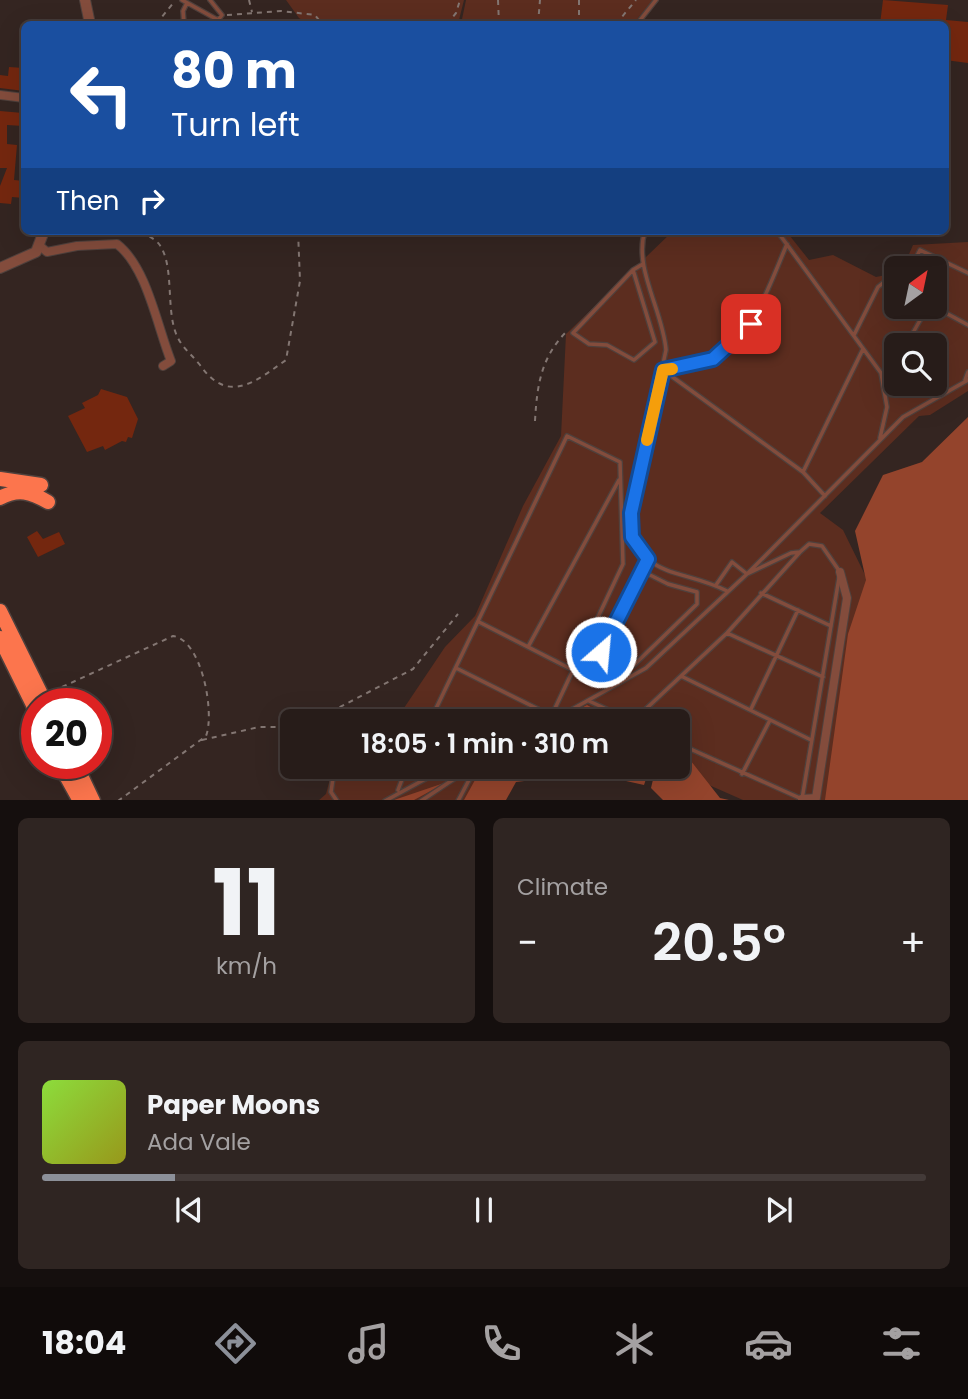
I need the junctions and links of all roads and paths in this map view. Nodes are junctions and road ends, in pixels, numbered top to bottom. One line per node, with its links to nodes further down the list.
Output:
1 (85, 0): 14 (street)
2 (176, 0): 15 (path)
3 (210, 0): 13 (lane)
4 (249, 0): 12 (path)
5 (460, 0): 18 (path)
6 (498, 0): 19 (path)
7 (540, 0): 20 (path)
8 (579, 0): 21 (path)
9 (636, 0): 22 (path)
10 (656, 0): 23 (lane)
11 (185, 1): 13 (lane); 16 (lane)
12 (253, 13): 13 (path); 17 (path)
13 (222, 15)
14 (89, 21)
15 (158, 21)
16 (184, 21)
17 (320, 21)
18 (449, 21)
19 (499, 21)
20 (538, 21)
21 (579, 21)
22 (618, 21)
23 (639, 21)
24 (0, 95): 25 (street)
25 (21, 98)
26 (43, 235): 32 (street)
27 (147, 235): 28 (path)
28 (298, 235)
29 (644, 235): 36 (lane)
30 (780, 235): 31 (lane)
31 (787, 244): 44 (lane); 47 (lane)
32 (40, 246): 37 (street); 46 (street)
33 (917, 256): 34 (lane)
34 (933, 256)
35 (947, 263): 39 (lane)
36 (643, 264): 38 (lane); 47 (lane)
37 (0, 268)
38 (633, 271): 43 (lane); 43 (lane)
39 (968, 273)
40 (884, 283): 44 (lane)
41 (947, 315): 42 (lane)
42 (968, 324)
43 (573, 333): 52 (path)
44 (854, 335): 45 (lane)
45 (863, 349): 50 (lane); 54 (lane)
46 (163, 366)
47 (663, 370): 54 (lane); 62 (lane)
48 (968, 372): 49 (lane)
49 (966, 381): 53 (lane)
50 (884, 382)
51 (886, 396): 53 (lane)
52 (535, 421)
53 (879, 440): 58 (lane)
54 (803, 472): 58 (lane)
55 (620, 477): 72 (lane); 76 (lane); 80 (lane)
56 (0, 479): 57 (highway)
57 (41, 485)
58 (825, 496): 65 (lane)
59 (0, 498): 60 (highway)
60 (48, 502)
61 (800, 552): 64 (lane); 65 (lane); 68 (lane)
62 (648, 559): 63 (lane); 66 (lane)
63 (642, 571): 63 (lane)
64 (840, 572): 73 (lane); 110 (street)
65 (747, 574): 66 (lane); 67 (lane)
66 (716, 585): 67 (lane)
67 (727, 591): 87 (lane)
68 (761, 593): 69 (lane); 74 (lane)
69 (798, 610): 73 (lane); 78 (lane)
70 (0, 611): 86 (highway)
71 (458, 614): 88 (path)
72 (480, 622): 76 (lane); 79 (lane)
73 (831, 626): 82 (lane)
74 (727, 633): 78 (lane); 81 (lane)
75 (0, 638): 85 (highway)
76 (528, 647): 80 (lane)
77 (0, 656): 84 (highway)
78 (775, 657): 82 (lane); 95 (lane)
79 (456, 668): 89 (lane); 90 (lane)
80 (572, 669): 91 (lane)
81 (681, 676): 94 (lane); 95 (lane)
82 (822, 677): 99 (lane)
83 (62, 687): 98 (path)
84 (25, 688)
85 (28, 688)
86 (30, 688)
87 (589, 701): 92 (lane); 93 (lane)
88 (336, 709)
89 (436, 709)
90 (533, 709)
91 (556, 709)
92 (573, 709)
93 (606, 709)
94 (645, 709)
95 (751, 709): 96 (lane)
96 (769, 722): 99 (lane); 101 (lane)
97 (280, 727): 98 (path)
98 (201, 740): 113 (path)
99 (811, 740): 110 (lane)
100 (690, 749): 101 (lane)
101 (742, 774): 110 (lane)
102 (69, 779): 111 (highway)
103 (83, 779): 112 (highway)
104 (333, 779): 114 (lane)
105 (402, 779): 109 (lane)
106 (422, 779): 109 (lane)
107 (451, 779): 116 (lane)
108 (469, 779): 117 (lane)
109 (398, 791): 115 (lane)
110 (802, 799)
111 (80, 800)
112 (93, 800)
113 (118, 800)
114 (337, 800)
115 (385, 800)
116 (421, 800)
117 (458, 800)

